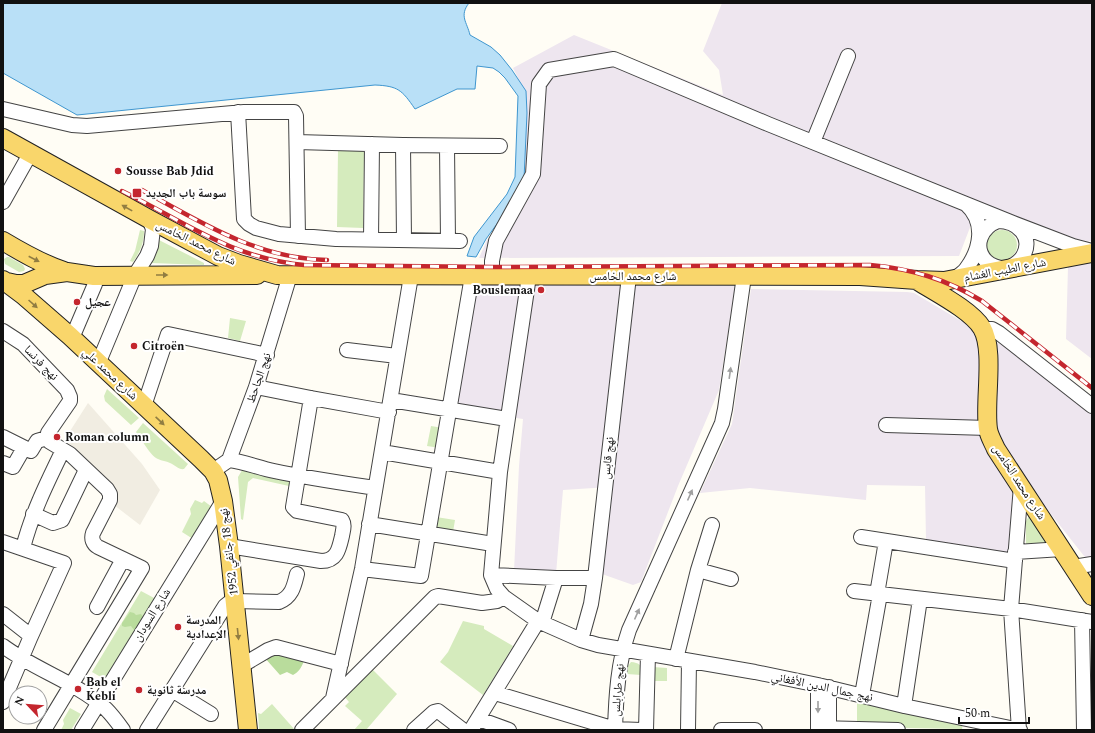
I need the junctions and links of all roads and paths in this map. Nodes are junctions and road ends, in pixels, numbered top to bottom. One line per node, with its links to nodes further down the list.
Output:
1 (848, 56): 6 (street)
2 (3, 109): 3 (street)
3 (238, 112): 5 (street); 16 (street)
4 (3, 138): 11 (main road, شارع محمد الخامس)
5 (297, 142): 7 (street); 16 (street)
6 (813, 142): 13 (street); 31 (street)
7 (372, 144): 8 (street); 18 (street)
8 (403, 145): 9 (street); 19 (street)
9 (447, 146): 10 (street); 19 (street)
10 (500, 146)
11 (30, 154): 12 (street); 14 (main road, شارع محمد الخامس, one-way to 11)
12 (3, 202)
13 (964, 203): 15 (street); 20 (street)
14 (149, 219): 26 (main road, شارع محمد الخامس); 28 (street)
15 (1013, 223): 17 (street); 20 (street); 24 (street)
16 (298, 236): 18 (street)
17 (1051, 237): 22 (street); 23 (street)
18 (371, 240): 19 (street)
19 (404, 240)
20 (979, 240): 24 (street); 35 (street)
21 (3, 241): 25 (main road, one-way to 25)
22 (1092, 252): 23 (main road, شارع الطيب الغشام)
23 (1041, 263): 24 (main road, شارع الطيب الغشام)
24 (1006, 269): 35 (main road, شارع الطيب الغشام)
25 (67, 272): 27 (main road); 37 (main road)
26 (284, 275): 28 (main road, one-way to 26); 29 (main road, شارع محمد الخامس); 42 (street, نهج الجاحظ)
27 (94, 276): 28 (main road); 40 (street)
28 (135, 276): 44 (street)
29 (411, 276): 30 (main road, شارع محمد الخامس); 43 (street)
30 (472, 276): 31 (main road, شارع محمد الخامس); 50 (street)
31 (492, 276): 32 (main road, شارع محمد الخامس)
32 (529, 276): 33 (main road, شارع محمد الخامس); 51 (street)
33 (629, 276): 34 (main road, شارع محمد الخامس); 89 (street, نهج قابس)
34 (744, 276): 36 (main road, شارع محمد الخامس); 105 (street, نهج طرابلس, one-way to 34)
35 (954, 279): 36 (main road, شارع الطيب الغشام)
36 (917, 280): 38 (main road, شارع محمد الخامس)
37 (5, 281): 40 (main road, شارع محمد علي, one-way to 40)
38 (982, 328): 49 (street); 53 (main road, شارع محمد الخامس)
39 (3, 331): 55 (street, نهج فرنسا)
40 (70, 336): 44 (main road, شارع محمد علي)
41 (347, 350): 43 (street)
42 (267, 355): 45 (street, نهج الجاحظ); 47 (street)
43 (398, 356): 48 (street)
44 (98, 364): 47 (main road, شارع محمد علي)
45 (256, 387): 46 (street); 59 (street, نهج الجاحظ)
46 (310, 398): 48 (street); 65 (street)
47 (144, 406): 62 (main road, شارع محمد علي, one-way to 62)
48 (390, 406): 50 (street); 58 (street)
49 (1092, 406)
50 (450, 409): 51 (street); 61 (street)
51 (507, 419): 63 (street)
52 (886, 425): 53 (street)
53 (988, 428): 66 (main road, شارع محمد الخامس)
54 (3, 437): 56 (street)
55 (47, 438): 56 (street); 57 (street)
56 (24, 448): 60 (street)
57 (63, 450): 69 (street); 81 (street)
58 (382, 452): 61 (street); 67 (street)
59 (229, 460): 62 (street); 65 (street)
60 (3, 463)
61 (440, 463): 63 (street); 72 (street)
62 (213, 472): 68 (main road, نهج 18 جانفي 1952)
63 (500, 472): 76 (street)
64 (84, 474): 69 (street)
65 (299, 476): 67 (street); 77 (street)
66 (1020, 486): 79 (main road, شارع محمد الخامس); 80 (street)
67 (375, 488): 70 (street)
68 (223, 501): 77 (main road, نهج 18 جانفي 1952); 118 (street, شارع السودان)
69 (33, 514): 78 (street)
70 (369, 524): 72 (street); 84 (street)
71 (712, 525): 85 (street)
72 (429, 534): 76 (street); 84 (street)
73 (861, 537): 74 (street)
74 (886, 541): 80 (street); 92 (street)
75 (3, 542): 78 (street)
76 (493, 544): 87 (street)
77 (229, 546): 96 (main road, نهج 18 جانفي 1952)
78 (23, 548): 102 (street)
79 (1062, 549): 80 (street); 83 (main road, شارع محمد الخامس)
80 (1015, 557): 98 (street)
81 (123, 559): 97 (street); 111 (street)
82 (1092, 564): 83 (street)
83 (1073, 567): 93 (main road, شارع محمد الخامس)
84 (362, 569): 109 (street)
85 (698, 570): 90 (street); 108 (street)
86 (297, 574): 96 (street)
87 (491, 575): 88 (street); 94 (street)
88 (556, 578): 89 (street); 101 (street)
89 (595, 578): 103 (street, نهج قابس)
90 (731, 579)
91 (854, 591): 92 (street)
92 (878, 594): 95 (street); 115 (street)
93 (1092, 596)
94 (504, 597): 101 (street, نهج جمال الدين الأفغاني); 116 (street)
95 (920, 599): 98 (street); 119 (street)
96 (235, 601): 110 (main road, نهج 18 جانفي 1952, one-way to 110); 113 (street)
97 (97, 607)
98 (1011, 610): 100 (street); 140 (street)
99 (3, 614): 102 (street)
100 (1087, 621): 141 (street)
101 (540, 622): 103 (street, نهج جمال الدين الأفغاني); 114 (street)
102 (31, 636): 107 (street)
103 (581, 640): 105 (street, نهج جمال الدين الأفغاني)
104 (3, 646): 107 (street)
105 (622, 650): 106 (street, نهج جمال الدين الأفغاني); 123 (street, نهج طرابلس)
106 (648, 654): 108 (street, نهج جمال الدين الأفغاني); 135 (street)
107 (22, 659): 111 (street); 117 (street)
108 (682, 660): 112 (street, نهج جمال الدين الأفغاني); 136 (street)
109 (341, 664): 110 (street); 116 (street)
110 (241, 666): 129 (main road, نهج 18 جانفي 1952)
111 (71, 685): 118 (street); 125 (street)
112 (823, 686): 115 (street, نهج جمال الدين الأفغاني); 124 (street)
113 (172, 690): 120 (street); 128 (street)
114 (495, 693): 121 (street); 123 (street)
115 (862, 695): 119 (street, نهج جمال الدين الأفغاني)
116 (333, 698): 130 (street)
117 (3, 702)
118 (98, 703): 126 (street, شارع السودان); 127 (street)
119 (904, 706): 122 (street, نهج جمال الدين الأفغاني)
120 (211, 714)
121 (475, 725): 133 (street)
122 (975, 725): 140 (street, نهج جمال الدين الأفغاني)
123 (615, 729): 134 (street)
124 (823, 729): 139 (street)
125 (44, 730)
126 (82, 730)
127 (123, 730)
128 (147, 730)
129 (248, 730)
130 (302, 730)
131 (414, 730): 132 (street)
132 (463, 730)
133 (508, 730)
134 (642, 730)
135 (646, 730)
136 (688, 730)
137 (720, 730): 138 (street)
138 (755, 730)
139 (898, 730)
140 (1019, 730)
141 (1084, 730)

